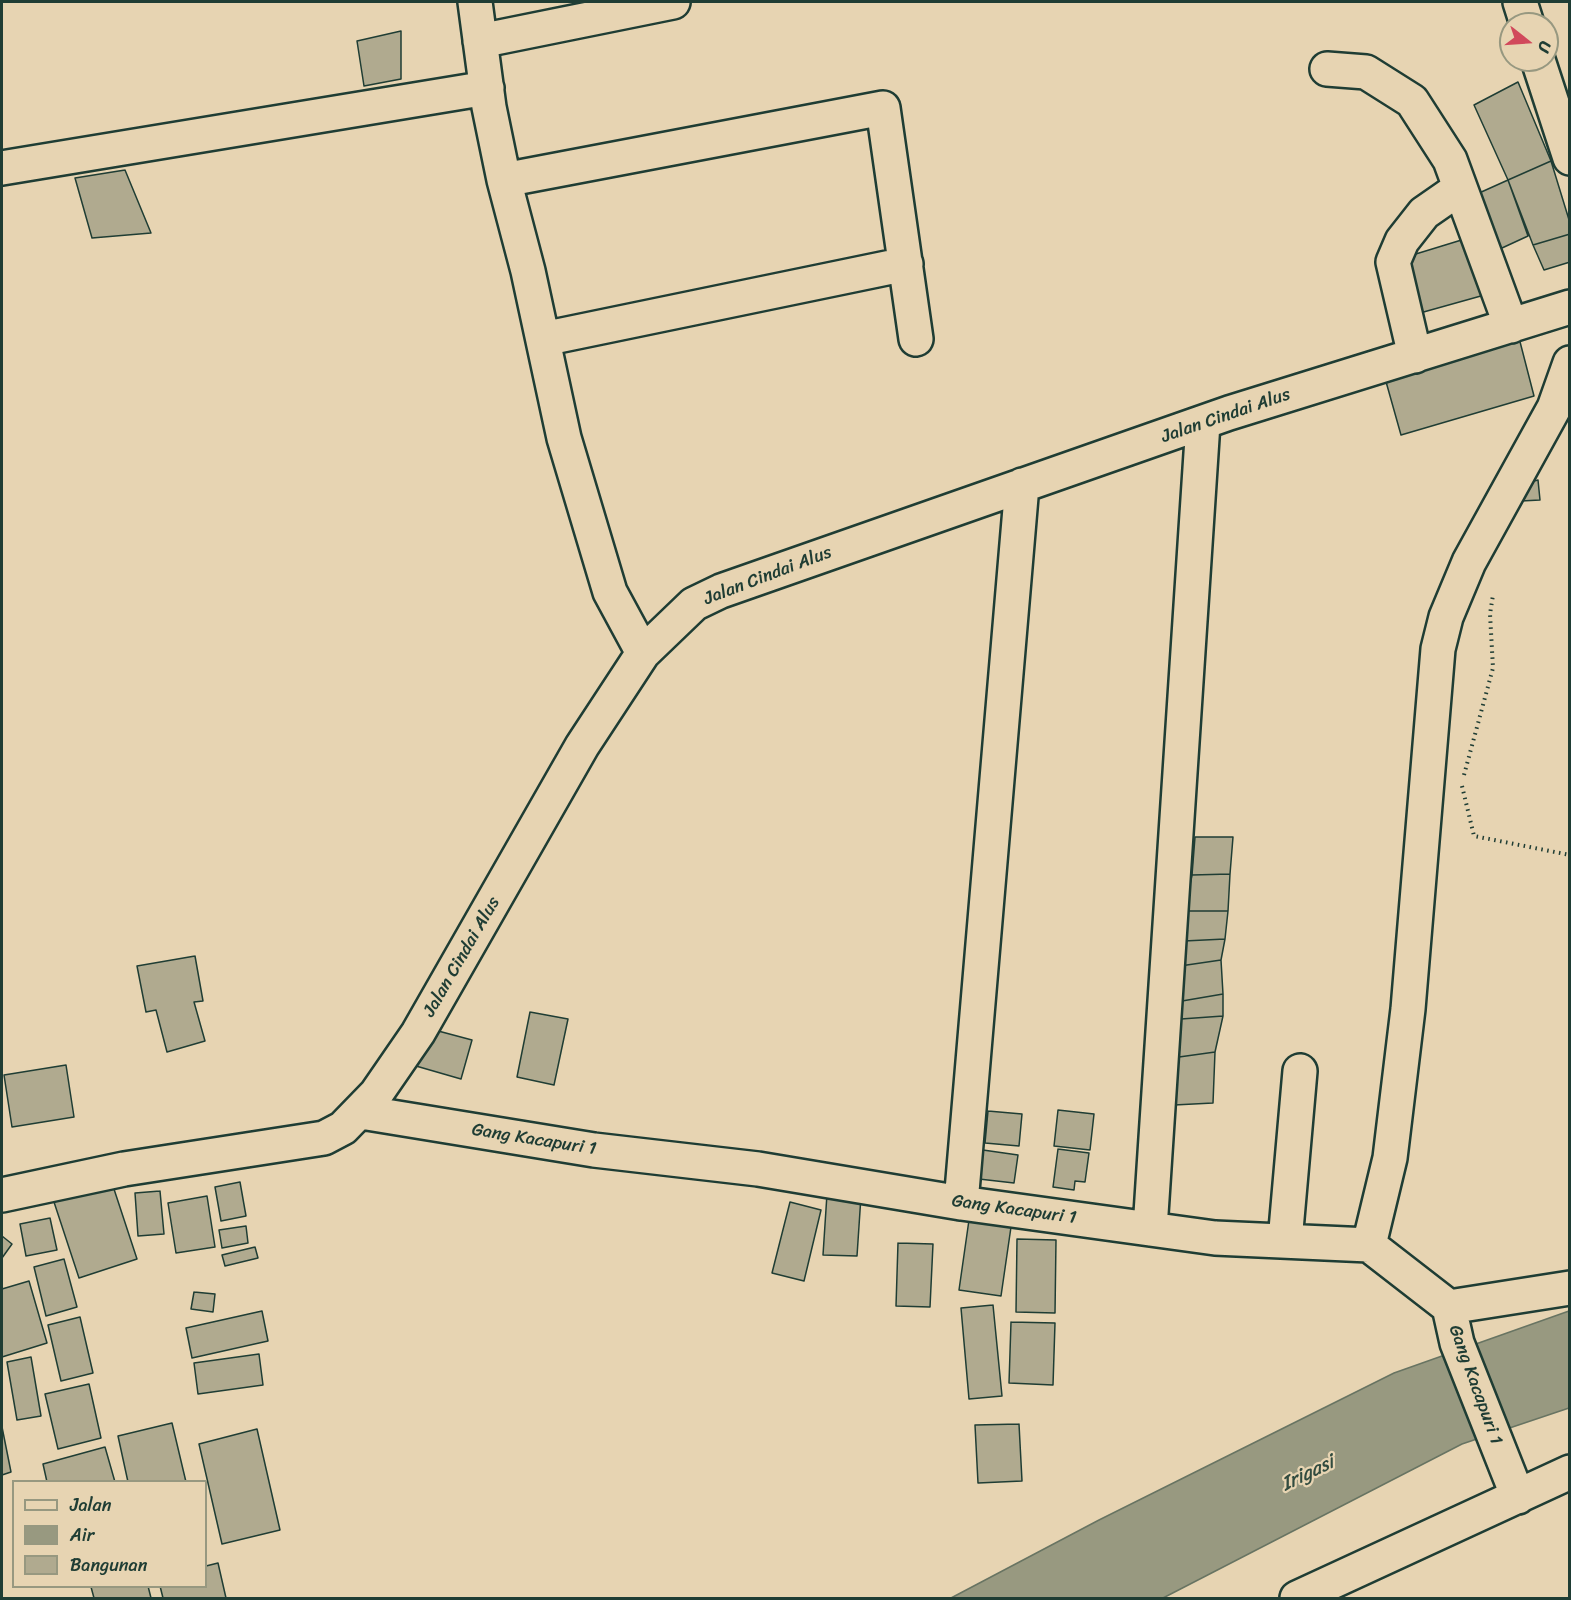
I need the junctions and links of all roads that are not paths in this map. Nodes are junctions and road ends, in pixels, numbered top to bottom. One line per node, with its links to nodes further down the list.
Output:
1 (475, 2): 3 (street)
2 (673, 2): 3 (street)
3 (480, 41): 6 (street)
4 (1327, 69): 10 (street)
5 (1542, 72): 7 (street)
6 (486, 88): 8 (street); 9 (street)
7 (1569, 158)
8 (2, 168)
9 (504, 180): 11 (street); 14 (street)
10 (1460, 188): 13 (street); 16 (street)
11 (906, 264): 14 (street); 15 (street)
12 (1569, 307): 13 (street, Jalan Cindai Alus)
13 (1511, 326): 16 (street, Jalan Cindai Alus)
14 (543, 339): 20 (street)
15 (916, 339)
16 (1415, 356): 18 (street, Jalan Cindai Alus)
17 (1569, 363): 27 (street)
18 (1203, 423): 19 (street, Jalan Cindai Alus); 25 (street)
19 (1022, 485): 20 (street, Jalan Cindai Alus); 24 (street)
20 (643, 653): 22 (street, Jalan Cindai Alus)
21 (1300, 1071): 26 (street)
22 (361, 1112): 23 (street, Jalan Cindai Alus); 24 (street, Gang Kacapuri 1)
23 (2, 1195)
24 (961, 1203): 25 (street, Gang Kacapuri 1)
25 (1150, 1229): 26 (street, Gang Kacapuri 1)
26 (1285, 1241): 27 (street, Gang Kacapuri 1)
27 (1369, 1245): 29 (street, Gang Kacapuri 1)
28 (1569, 1288): 29 (street)
29 (1449, 1307): 31 (street, Gang Kacapuri 1)
30 (1569, 1472): 31 (street)
31 (1518, 1497): 32 (street)
32 (1297, 1599)

